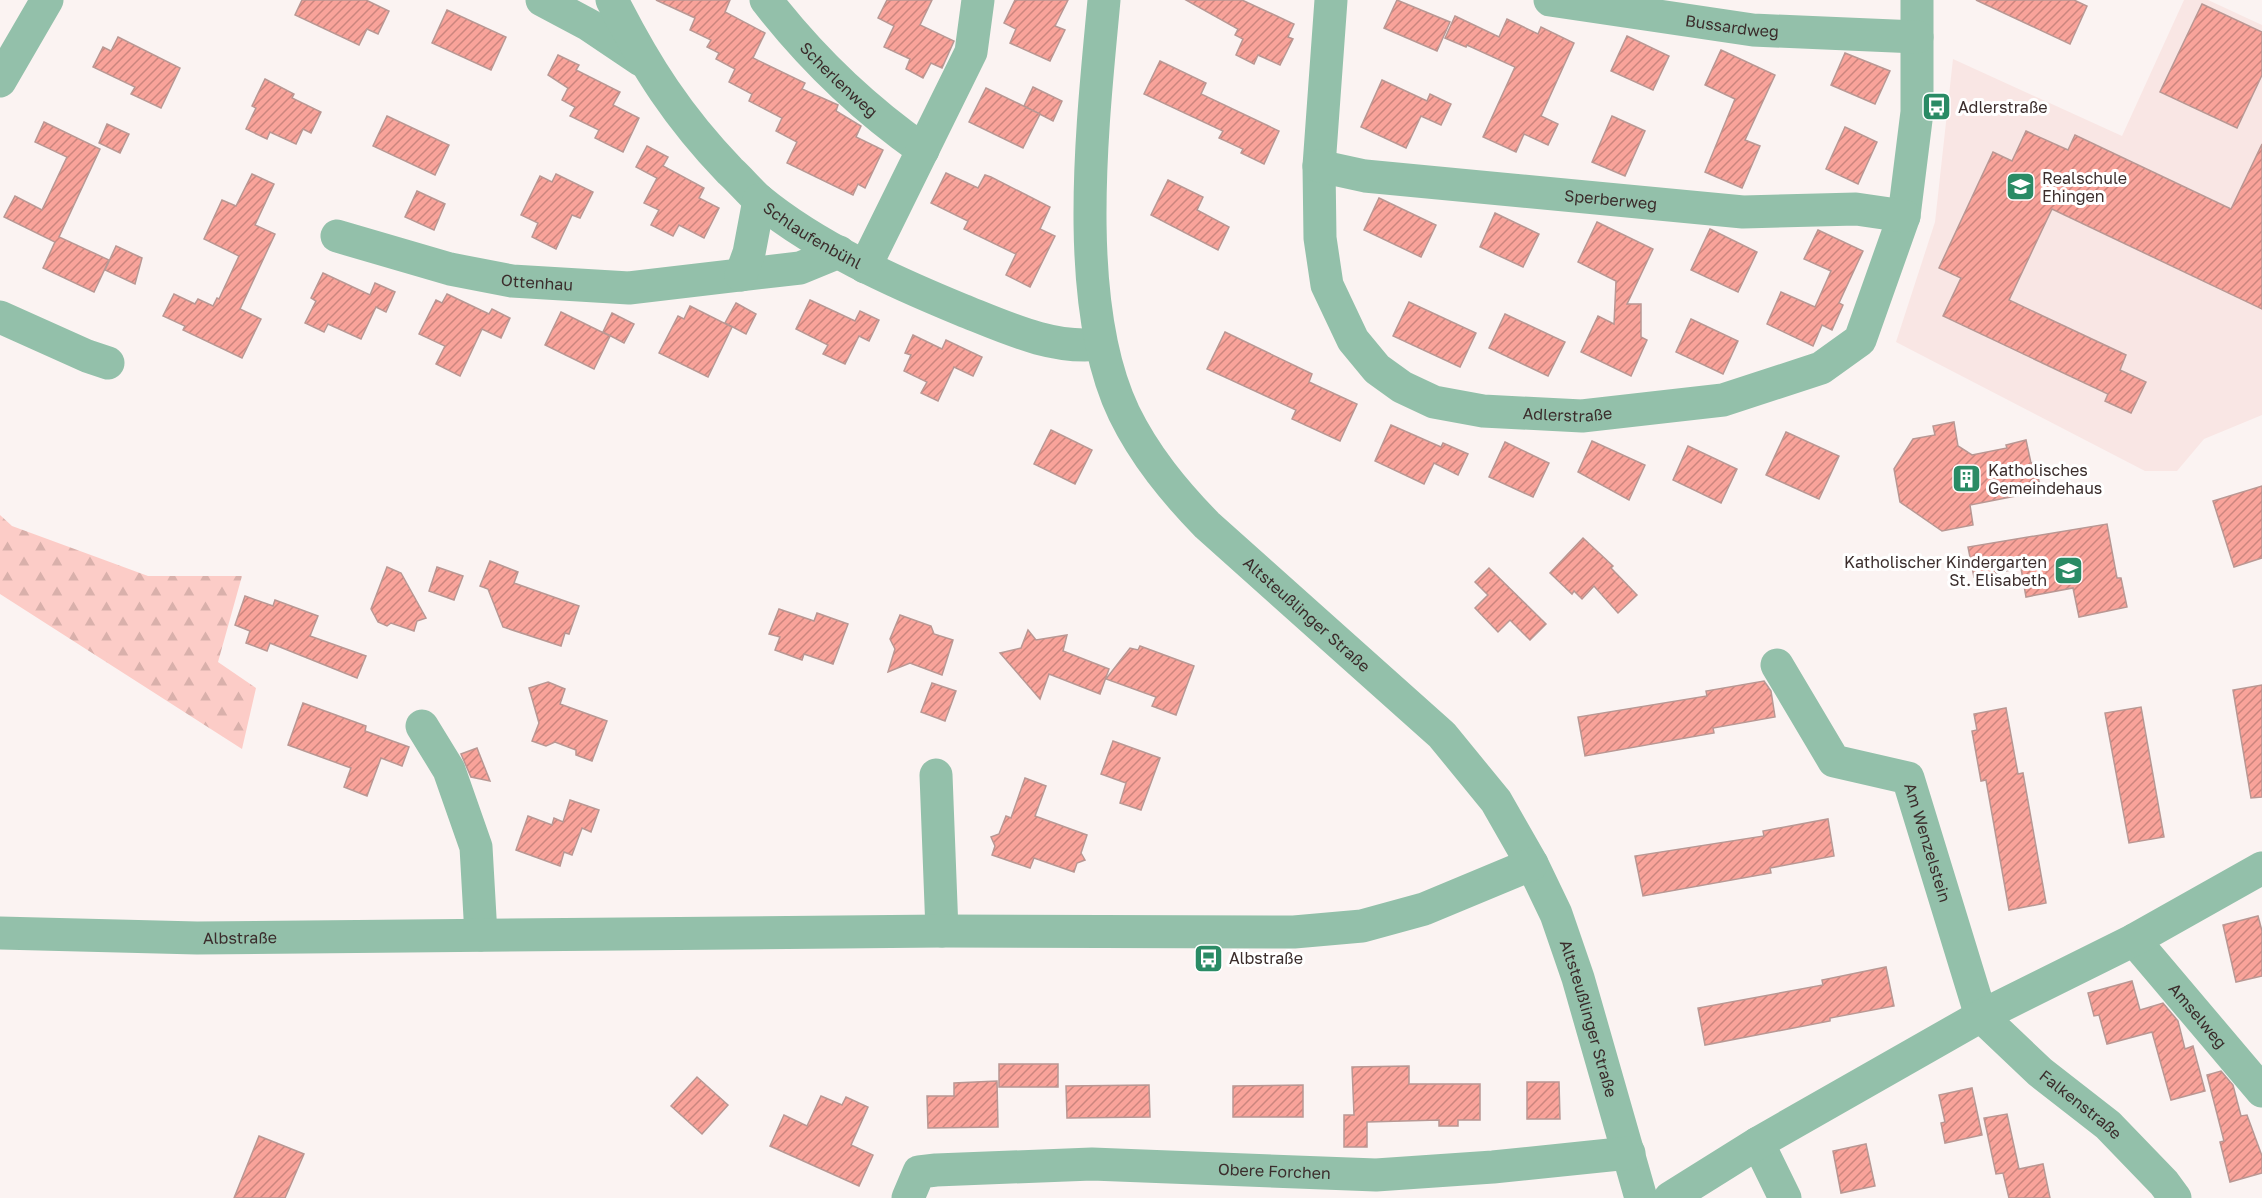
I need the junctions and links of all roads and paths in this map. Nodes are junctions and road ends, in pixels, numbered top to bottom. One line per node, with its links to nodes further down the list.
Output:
1 (47, 0): 12 (street)
2 (542, 0): 11 (street)
3 (612, 0): 11 (street, Schlaufenbühl)
4 (766, 0): 13 (street, Scherlenweg)
5 (978, 0): 13 (street)
6 (1104, 0): 21 (street, Altsteußlinger Straße)
7 (1331, 0): 14 (street, Adlerstraße)
8 (1550, 0): 10 (street, Bussardweg)
9 (1917, 0): 10 (street, Adlerstraße)
10 (1917, 37): 16 (street, Adlerstraße)
11 (643, 61): 15 (street, Schlaufenbühl)
12 (0, 81)
13 (922, 150): 18 (street)
14 (1319, 166): 16 (street, Sperberweg); 16 (street, Adlerstraße)
15 (759, 200): 18 (street, Schlaufenbühl); 19 (street)
16 (1904, 216)
17 (337, 236): 19 (street, Ottenhau)
18 (852, 259): 19 (street, Ottenhau); 21 (street, Schlaufenbühl)
19 (741, 275)
20 (0, 317): 22 (street)
21 (1101, 344): 26 (street, Altsteußlinger Straße)
22 (108, 363)
23 (1777, 665): 32 (street, Am Wenzelstein)
24 (422, 726): 30 (street)
25 (936, 775): 28 (street)
26 (1532, 864): 28 (street, Albstraße); 35 (street, Altsteußlinger Straße)
27 (2258, 877): 31 (street)
28 (942, 931): 30 (street, Albstraße)
29 (0, 933): 30 (street, Albstraße)
30 (481, 935)
31 (2133, 940): 32 (street); 33 (street, Amselweg)
32 (1981, 1016): 34 (street); 40 (street, Falkenstraße)
33 (2262, 1091)
34 (1758, 1143): 38 (street); 39 (street)
35 (1629, 1153): 36 (street, Obere Forchen); 37 (street, Altsteußlinger Straße)
36 (914, 1185)
37 (1641, 1198)
38 (1670, 1198)
39 (1785, 1198)
40 (2175, 1198)

